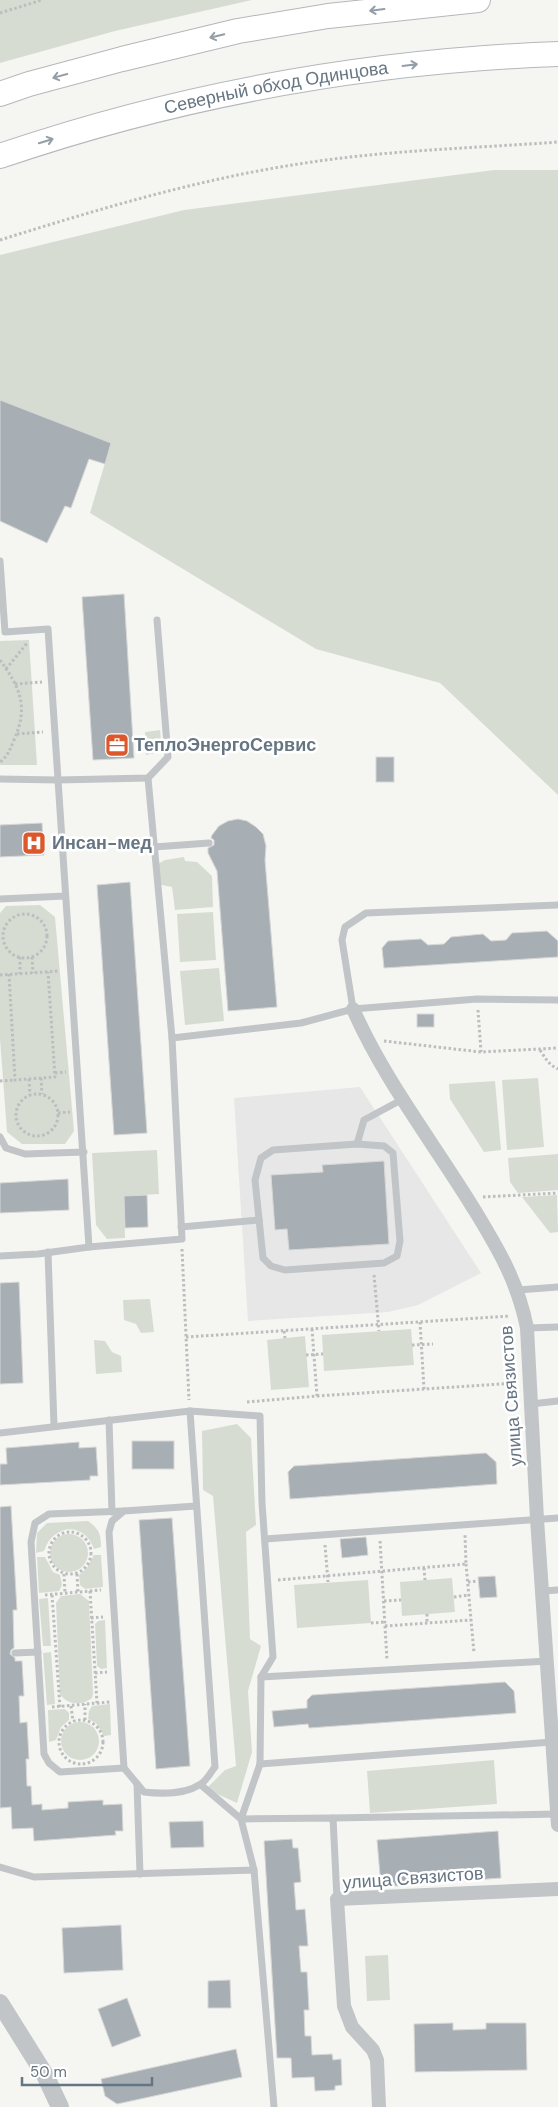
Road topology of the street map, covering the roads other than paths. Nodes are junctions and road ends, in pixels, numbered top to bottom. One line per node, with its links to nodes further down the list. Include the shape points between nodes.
1 (478, 0): 3 (highway, one-way to 3, via 328,16 238,32 122,59)
2 (558, 54): 4 (highway, Северный обход Одинцова, one-way to 2, via 46,140 250,89 337,74 448,61)
3 (0, 94)
4 (0, 156)
5 (0, 561): 9 (lane, via 5,632 48,629)
6 (157, 620): 7 (lane, via 168,757)
7 (148, 778): 9 (lane); 11 (lane)
8 (0, 779): 9 (lane)
9 (58, 780): 12 (lane)
10 (209, 843): 11 (lane)
11 (154, 847): 17 (lane)
12 (65, 896): 13 (lane); 21 (lane)
13 (0, 899)
14 (558, 905): 16 (lane, via 366,913 345,927 342,940)
15 (558, 1000): 16 (lane, via 477,999)
16 (353, 1009): 17 (lane, via 301,1022); 18 (street, улица Связистов, via 366,1039)
17 (172, 1038): 23 (lane)
18 (403, 1099): 20 (lane, via 364,1120); 28 (street, улица Связистов, via 468,1198)
19 (0, 1137): 21 (lane, via 6,1148 25,1154)
20 (357, 1144): 22 (lane, via 273,1150 260,1158 255,1180); 22 (lane, via 384,1146 393,1153 400,1241 397,1256 384,1262 286,1270 271,1266 263,1258)
21 (84, 1152): 24 (lane)
22 (259, 1220): 23 (lane)
23 (181, 1227): 24 (lane, via 182,1239)
24 (89, 1246): 25 (lane)
25 (48, 1252): 26 (lane); 35 (lane)
26 (0, 1256)
27 (558, 1287): 28 (lane)
28 (518, 1290): 29 (street, улица Связистов)
29 (526, 1321): 30 (lane); 32 (street, улица Связистов)
30 (558, 1327)
31 (558, 1401): 32 (lane)
32 (531, 1404): 41 (street, улица Связистов)
33 (190, 1411): 34 (lane); 37 (lane); 42 (lane, via 260,1416)
34 (109, 1420): 35 (lane); 39 (lane)
35 (54, 1426): 36 (lane)
36 (0, 1433)
37 (196, 1506): 38 (lane); 54 (lane, via 215,1767)
38 (124, 1511): 39 (lane); 52 (lane, via 112,1521 109,1532)
39 (112, 1512): 45 (lane, via 49,1514 35,1523 31,1542)
40 (558, 1518): 41 (lane)
41 (537, 1519): 42 (lane); 44 (street, улица Связистов)
42 (265, 1539): 48 (lane, via 273,1657)
43 (558, 1590): 44 (lane)
44 (543, 1592): 47 (street, улица Связистов)
45 (38, 1652): 46 (lane); 52 (lane, via 44,1754 49,1764 60,1772 75,1773)
46 (15, 1653)
47 (548, 1662): 48 (lane); 49 (street, улица Связистов)
48 (261, 1678): 51 (lane)
49 (554, 1688): 50 (street, улица Связистов)
50 (552, 1742): 51 (lane); 55 (street, улица Связистов)
51 (260, 1764): 57 (lane)
52 (124, 1768): 53 (lane)
53 (137, 1784): 54 (lane, via 144,1792 156,1794 189,1790); 61 (lane)
54 (201, 1785): 57 (lane)
55 (558, 1814): 56 (lane); 58 (street, улица Связистов)
56 (333, 1818): 57 (lane); 63 (lane)
57 (241, 1819): 60 (lane)
58 (558, 1825)
59 (0, 1867): 61 (lane, via 34,1877)
60 (254, 1870): 61 (lane); 66 (lane)
61 (140, 1874)
62 (558, 1889): 63 (street, улица Связистов)
63 (337, 1899): 67 (street, улица Связистов, via 344,2006 352,2027 373,2050 377,2060)
64 (0, 2003): 65 (street, via 45,2075)
65 (60, 2107)
66 (274, 2107)
67 (379, 2107)

